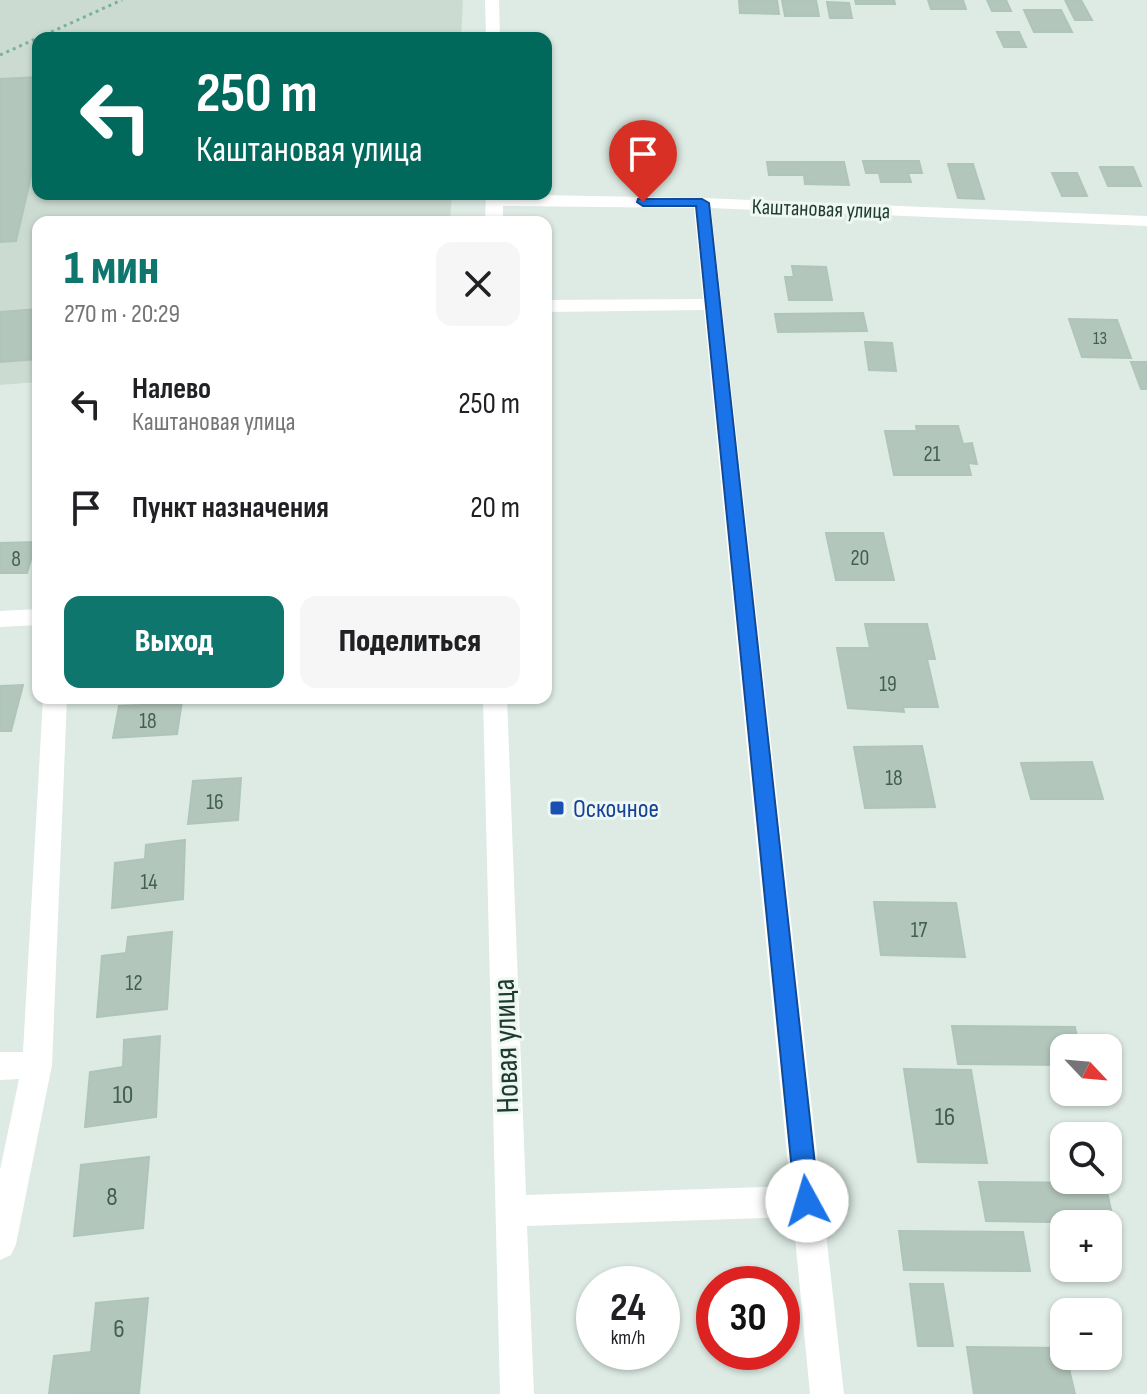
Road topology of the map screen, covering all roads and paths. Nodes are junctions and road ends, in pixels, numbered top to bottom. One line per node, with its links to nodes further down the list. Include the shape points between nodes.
1 (122, 0): 3 (path)
2 (492, 0): 4 (street)
3 (51, 32)
4 (493, 32)
5 (32, 41): 6 (path)
6 (0, 55)
7 (552, 199): 8 (street, Каштановая улица)
8 (702, 203): 9 (street, Каштановая улица); 10 (street)
9 (1147, 221)
10 (713, 304): 11 (street); 18 (street)
11 (552, 306)
12 (32, 617): 13 (street)
13 (0, 619)
14 (55, 704): 16 (street)
15 (495, 704): 19 (street, Новая улица)
16 (37, 1065): 17 (street); 20 (street)
17 (0, 1066)
18 (807, 1201): 19 (street); 22 (street)
19 (510, 1211): 21 (street, Новая улица)
20 (0, 1244)
21 (517, 1394)
22 (827, 1394)

